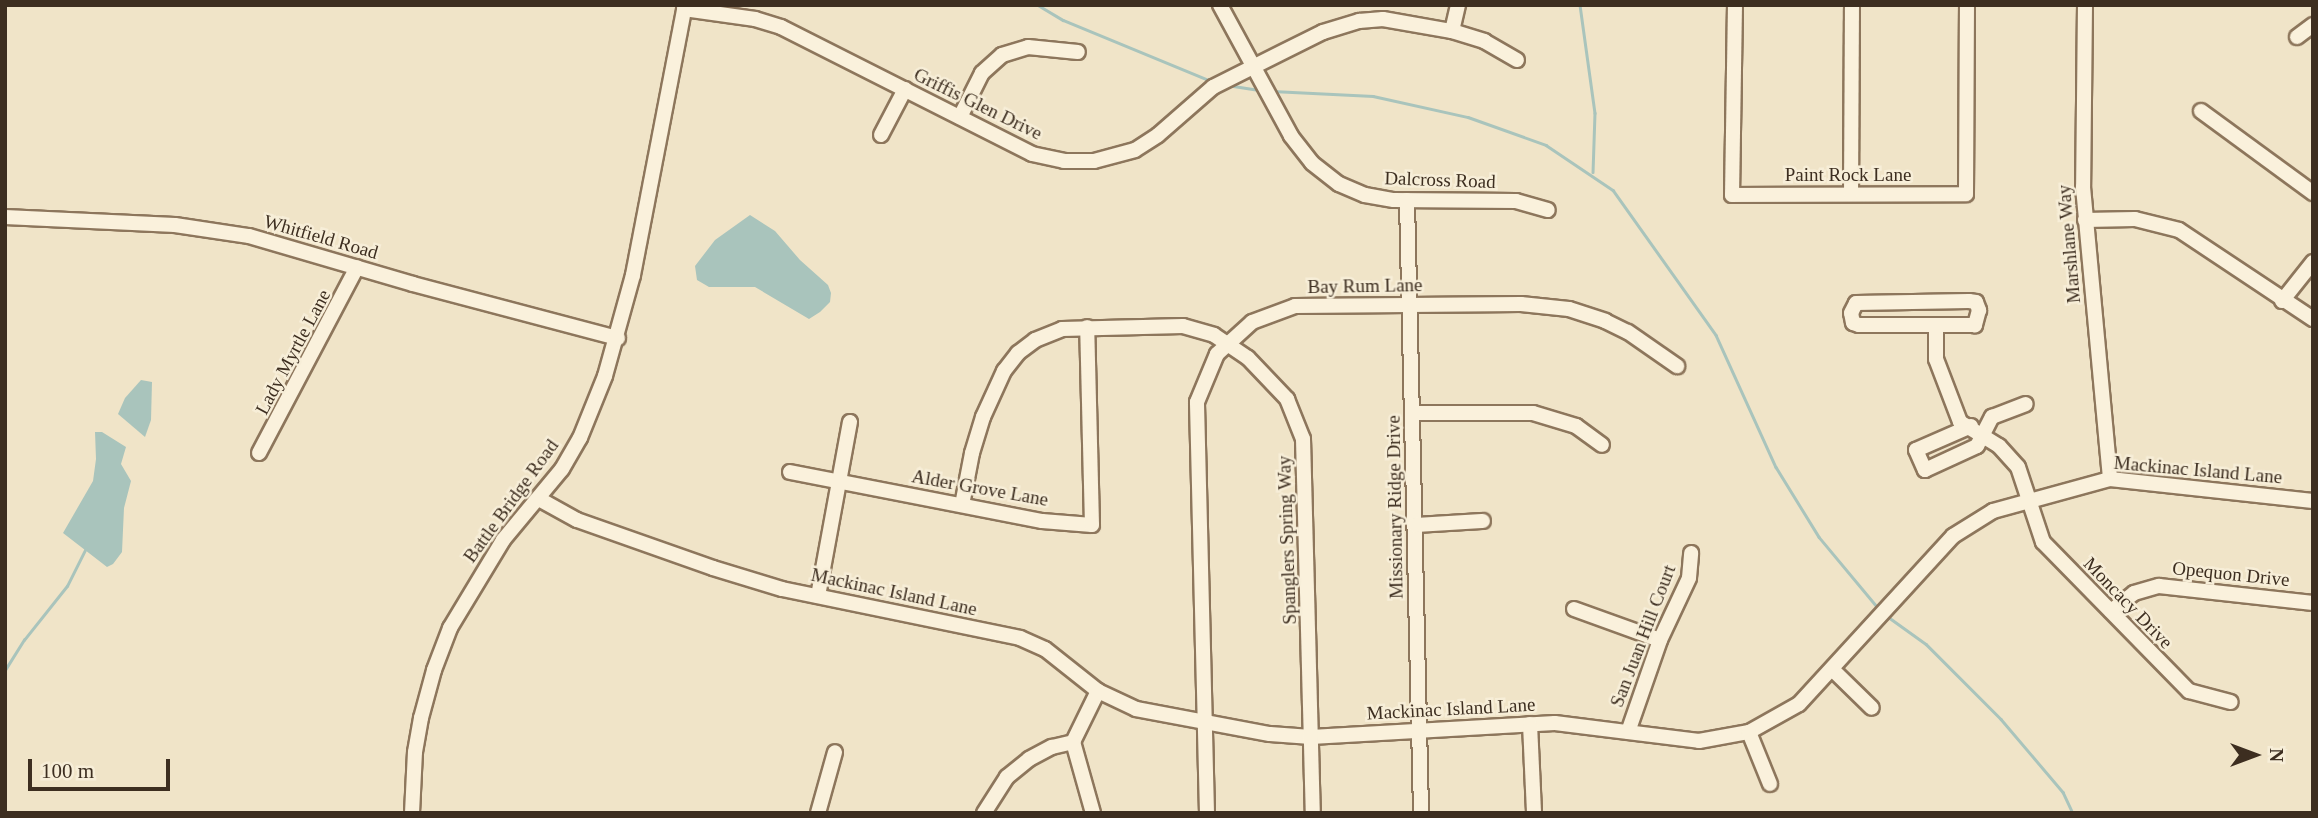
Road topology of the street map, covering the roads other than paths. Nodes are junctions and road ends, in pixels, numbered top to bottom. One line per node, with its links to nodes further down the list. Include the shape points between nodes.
1 (1220, 5): 14 (street, Dalcross Road)
2 (1458, 5): 10 (street)
3 (1735, 5): 20 (street, Paint Rock Lane, via 1732,195)
4 (1852, 5): 20 (street)
5 (1967, 5): 20 (street, Paint Rock Lane, via 1966,194)
6 (2085, 5): 24 (street, Marshlane Way)
7 (684, 7): 8 (street, Griffis Glen Drive); 32 (street, Battle Bridge Road)
8 (757, 12): 15 (street, Griffis Glen Drive)
9 (2313, 25): 11 (street)
10 (1452, 31): 13 (street, Griffis Glen Drive, via 1484,41); 14 (street, Griffis Glen Drive, via 1383,19 1359,21 1323,32)
11 (2297, 37)
12 (1078, 52): 17 (street, via 1028,47 1002,55 982,73)
13 (1517, 60)
14 (1254, 68): 17 (street, Griffis Glen Drive, via 1213,88 1147,143 1094,161 1032,154); 21 (street, Dalcross Road, via 1291,136 1312,163 1352,190)
15 (905, 89): 17 (street, Griffis Glen Drive); 18 (street)
16 (2201, 111): 19 (street)
17 (960, 117)
18 (881, 135)
19 (2313, 193)
20 (1851, 194)
21 (1407, 201): 22 (street, Dalcross Road, via 1516,201); 28 (street, Missionary Ridge Drive)
22 (1548, 210)
23 (5, 217): 26 (street, Whitfield Road, via 175,225 249,236)
24 (2085, 220): 27 (street, via 2135,219 2179,230); 42 (street, Marshlane Way)
25 (2313, 262): 27 (street)
26 (358, 267): 32 (street, Whitfield Road); 40 (street, Lady Myrtle Lane)
27 (2282, 301): 29 (street)
28 (1408, 304): 33 (street, Bay Rum Lane, via 1295,306 1252,322); 34 (street, Bay Rum Lane, via 1521,304 1569,309 1628,332); 36 (street, Missionary Ridge Drive)
29 (2313, 319)
30 (1936, 325): 30 (street, via 1859,326 1853,323 1851,307 1856,303 1976,302 1979,318 1975,325); 38 (street, Moncacy Drive, via 1936,359 1960,422)
31 (1087, 327): 33 (street, Spanglers Spring Way, via 1183,326); 47 (street, Spanglers Spring Way, via 1048,333 1011,361 975,441); 47 (street, Alder Grove Lane, via 1092,525 1042,521)
32 (618, 338): 44 (street, Battle Bridge Road, via 580,438)
33 (1230, 343): 60 (street, Bay Rum Lane, via 1217,354 1197,402); 65 (street, Spanglers Spring Way, via 1287,399 1303,439)
34 (1677, 366)
35 (2026, 404): 38 (street, via 1992,417)
36 (1412, 413): 39 (street, via 1533,413 1576,426); 49 (street, Missionary Ridge Drive)
37 (850, 422): 43 (street)
38 (1977, 430): 45 (street, Moncacy Drive, via 2018,467)
39 (1602, 445)
40 (259, 453)
41 (790, 472): 43 (street, Alder Grove Lane)
42 (2110, 479): 45 (street, Mackinac Island Lane); 46 (street, Mackinac Island Lane)
43 (839, 482): 47 (street, Alder Grove Lane); 51 (street)
44 (539, 499): 51 (street, Mackinac Island Lane, via 577,520 699,564); 69 (street, Battle Bridge Road, via 503,540 449,631 421,718)
45 (2028, 500): 54 (street, Moncacy Drive, via 2043,542); 56 (street, Mackinac Island Lane, via 1980,517 1953,536)
46 (2313, 501)
47 (962, 505)
48 (1483, 521): 49 (street)
49 (1415, 525): 62 (street, Missionary Ridge Drive)
50 (1691, 553): 55 (street, San Juan Hill Court, via 1689,578)
51 (818, 596): 57 (street, Mackinac Island Lane, via 1020,638 1045,649)
52 (2313, 603): 54 (street, Opequon Drive, via 2159,586 2134,593)
53 (1574, 608): 55 (street)
54 (2111, 611): 58 (street, Moncacy Drive, via 2189,691)
55 (1660, 640): 63 (street, San Juan Hill Court)
56 (1833, 670): 59 (street); 64 (street, Mackinac Island Lane, via 1799,704)
57 (1098, 691): 60 (street, Mackinac Island Lane, via 1136,709); 66 (street)
58 (2231, 702)
59 (1872, 708)
60 (1204, 722): 65 (street, Mackinac Island Lane); 73 (street, Bay Rum Lane)
61 (1530, 724): 62 (street, Mackinac Island Lane); 63 (street, Mackinac Island Lane); 76 (street)
62 (1420, 730): 65 (street, Mackinac Island Lane); 75 (street, Missionary Ridge Drive)
63 (1628, 732): 64 (street, Mackinac Island Lane, via 1699,741)
64 (1749, 732): 68 (street)
65 (1311, 737): 74 (street, Spanglers Spring Way)
66 (1073, 743): 71 (street, via 1028,759 1007,777); 72 (street)
67 (835, 752): 70 (street)
68 (1770, 784)
69 (412, 813)
70 (818, 813)
71 (984, 813)
72 (1093, 813)
73 (1207, 813)
74 (1313, 813)
75 (1421, 813)
76 (1534, 813)

